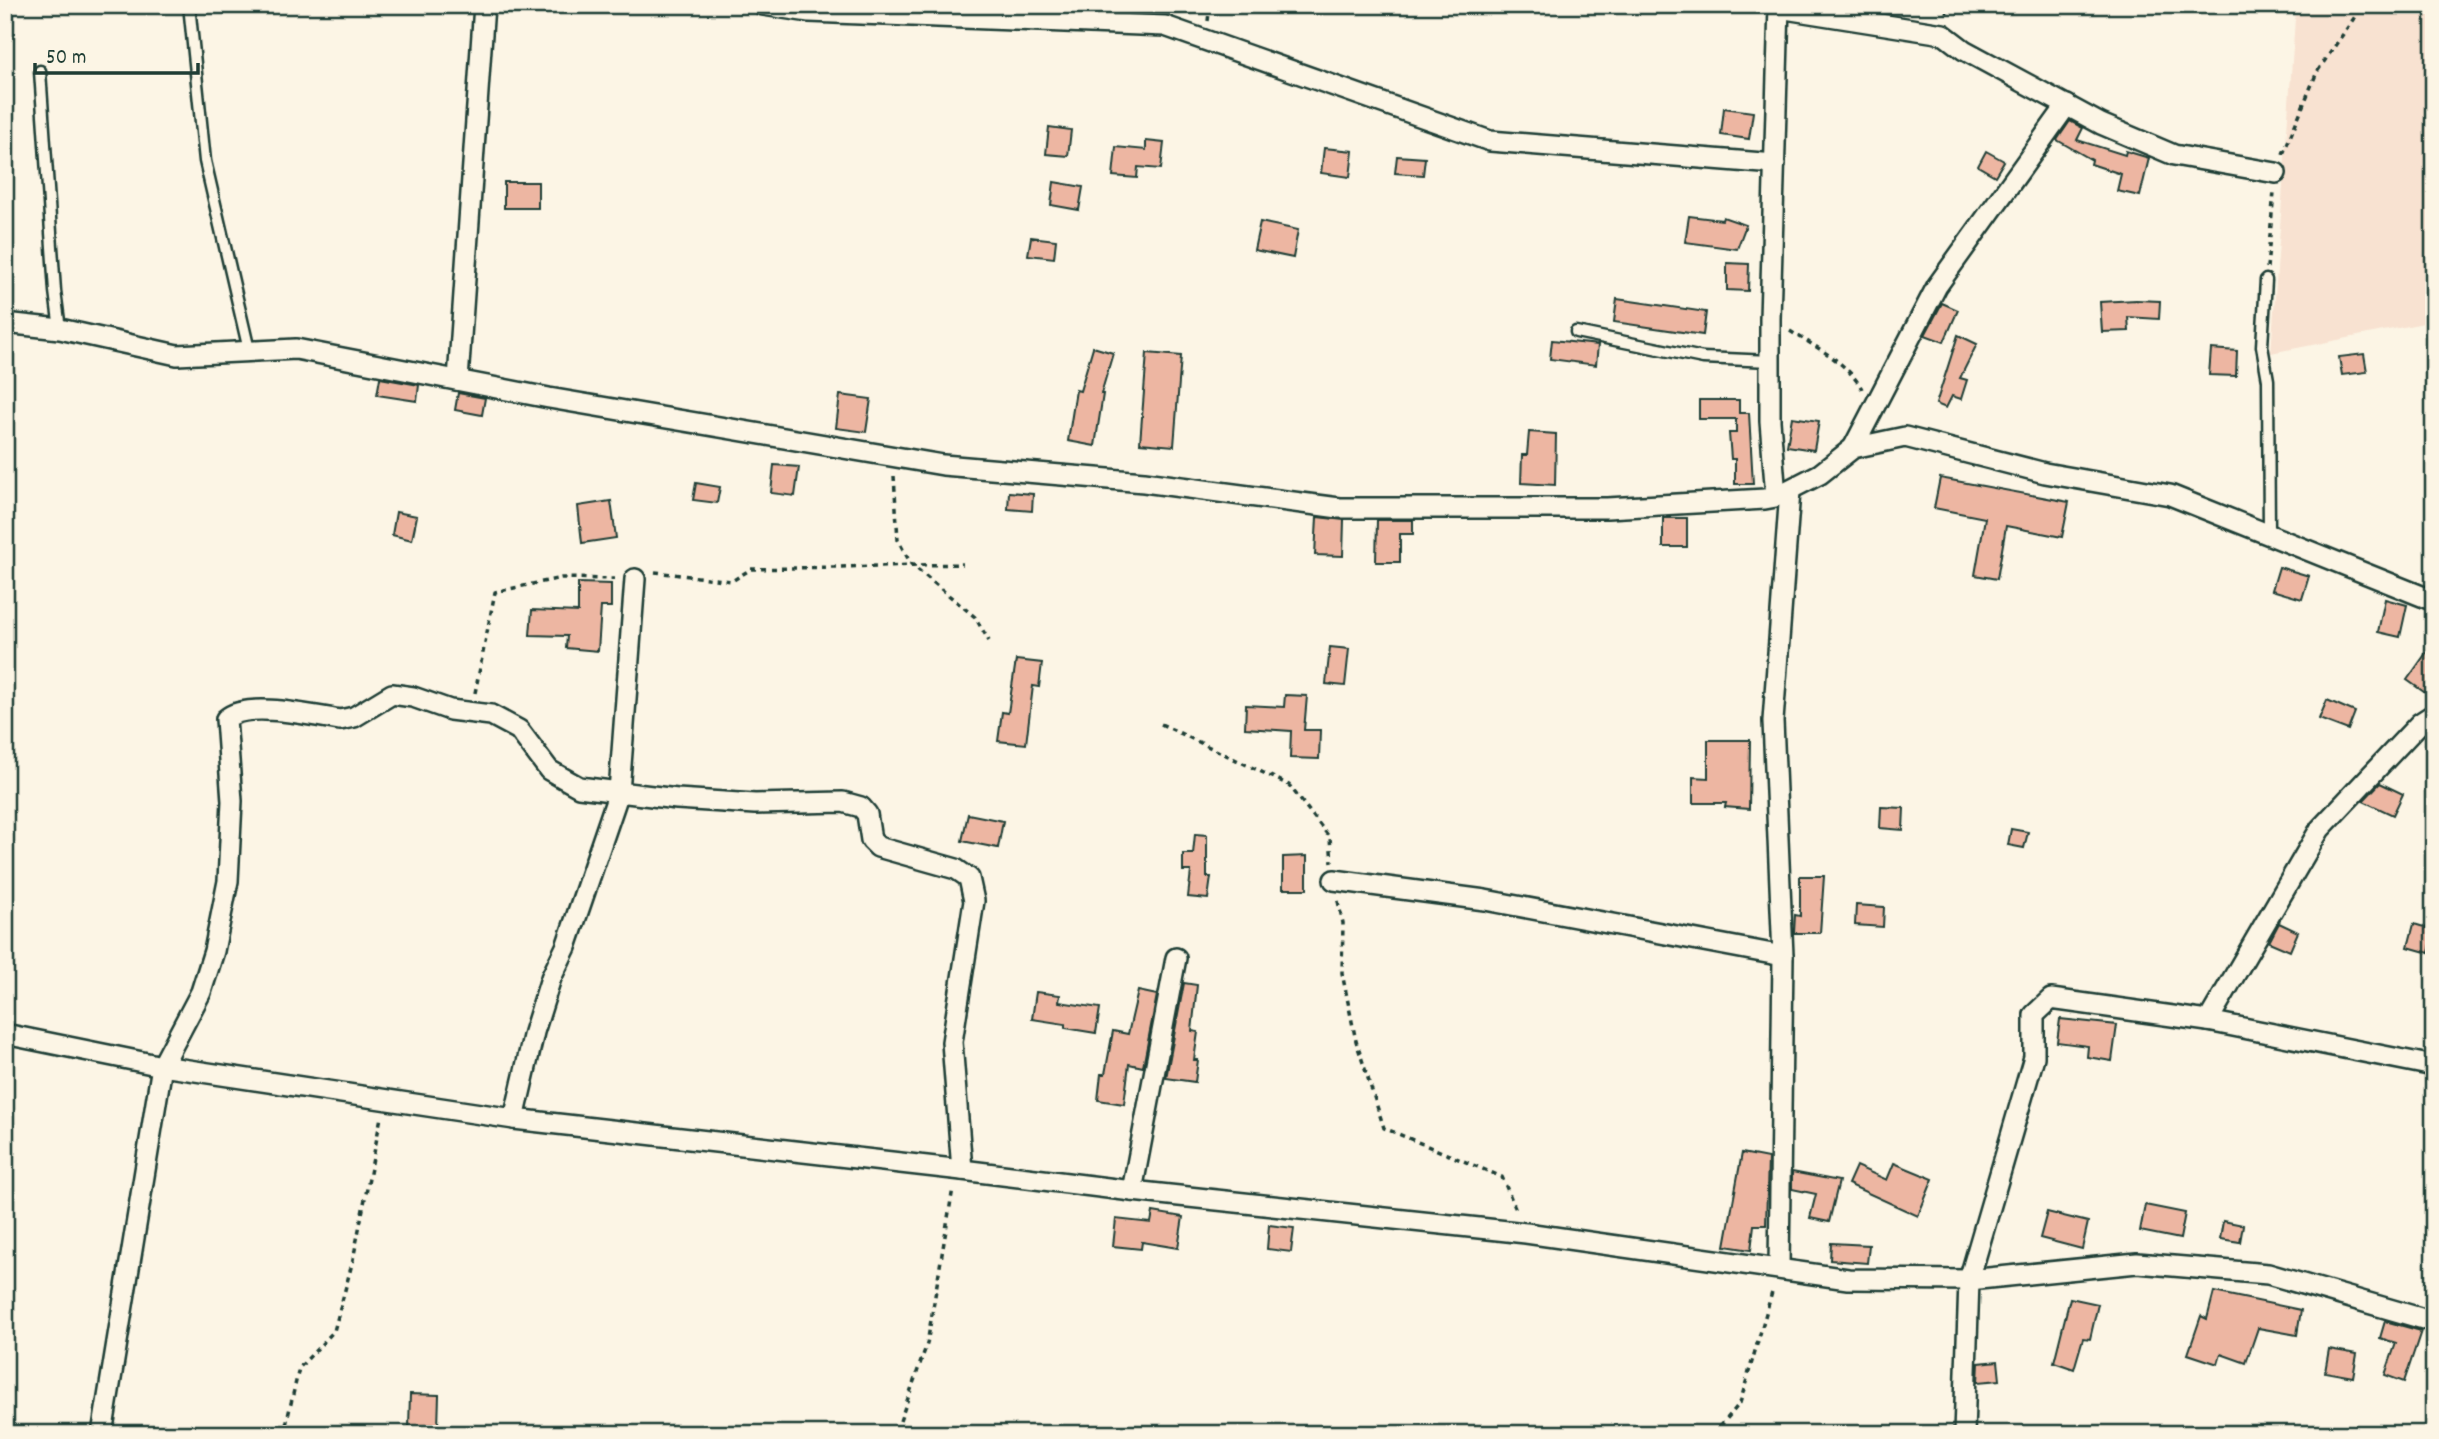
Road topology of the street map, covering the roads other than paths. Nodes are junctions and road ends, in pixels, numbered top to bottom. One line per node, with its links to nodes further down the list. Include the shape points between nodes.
1 (189, 5): 13 (lane, via 205,161)
2 (484, 5): 15 (street)
3 (763, 5): 7 (street, via 809,12 1165,26 1490,141)
4 (1779, 6): 6 (street, via 1942,34); 7 (street)
5 (40, 71): 11 (lane)
6 (2067, 105): 8 (street, via 2174,155); 16 (street, via 1937,286)
7 (1775, 164): 14 (street)
8 (2276, 173)
9 (2266, 280): 18 (lane, via 2262,346 2268,380)
10 (5, 323): 11 (street)
11 (60, 329): 13 (street, via 177,355)
12 (1576, 332): 14 (lane, via 1703,358)
13 (249, 350): 15 (street, via 296,349)
14 (1770, 361): 17 (street, via 1770,421)
15 (458, 380): 17 (street, via 943,465 1144,482 1339,508 1607,508)
16 (1853, 447): 17 (street, via 1820,474); 18 (street, via 1905,438 2045,473 2170,495)
17 (1783, 494): 24 (street, via 1773,721)
18 (2269, 534): 20 (street)
19 (635, 579): 22 (street)
20 (2434, 601)
21 (2434, 714): 26 (street, via 2420,723 2320,829)
22 (619, 792): 28 (street, via 579,788 549,770 519,730 491,715 450,710 413,697 392,694 354,717 340,720 251,710 231,714 226,719 232,801 228,881 201,992); 30 (street, via 551,978); 31 (street, via 755,804 843,802 861,807 867,814 870,840 878,848 957,869 969,878 974,901 952,1042)
23 (1334, 880): 24 (street, via 1485,900)
24 (1783, 956): 33 (street)
25 (1176, 958): 32 (street)
26 (2208, 1021): 29 (street); 34 (street, via 2051,999 2034,1015 2034,1057)
27 (5, 1034): 28 (street)
28 (162, 1066): 30 (street); 36 (street)
29 (2434, 1066)
30 (514, 1119): 31 (street)
31 (959, 1169): 32 (street)
32 (1132, 1191): 33 (street, via 1526,1233)
33 (1779, 1267): 34 (street, via 1848,1279)
34 (1969, 1280): 35 (street, via 2137,1263 2268,1274); 37 (street)
35 (2434, 1322)
36 (102, 1434)
37 (1964, 1434)

